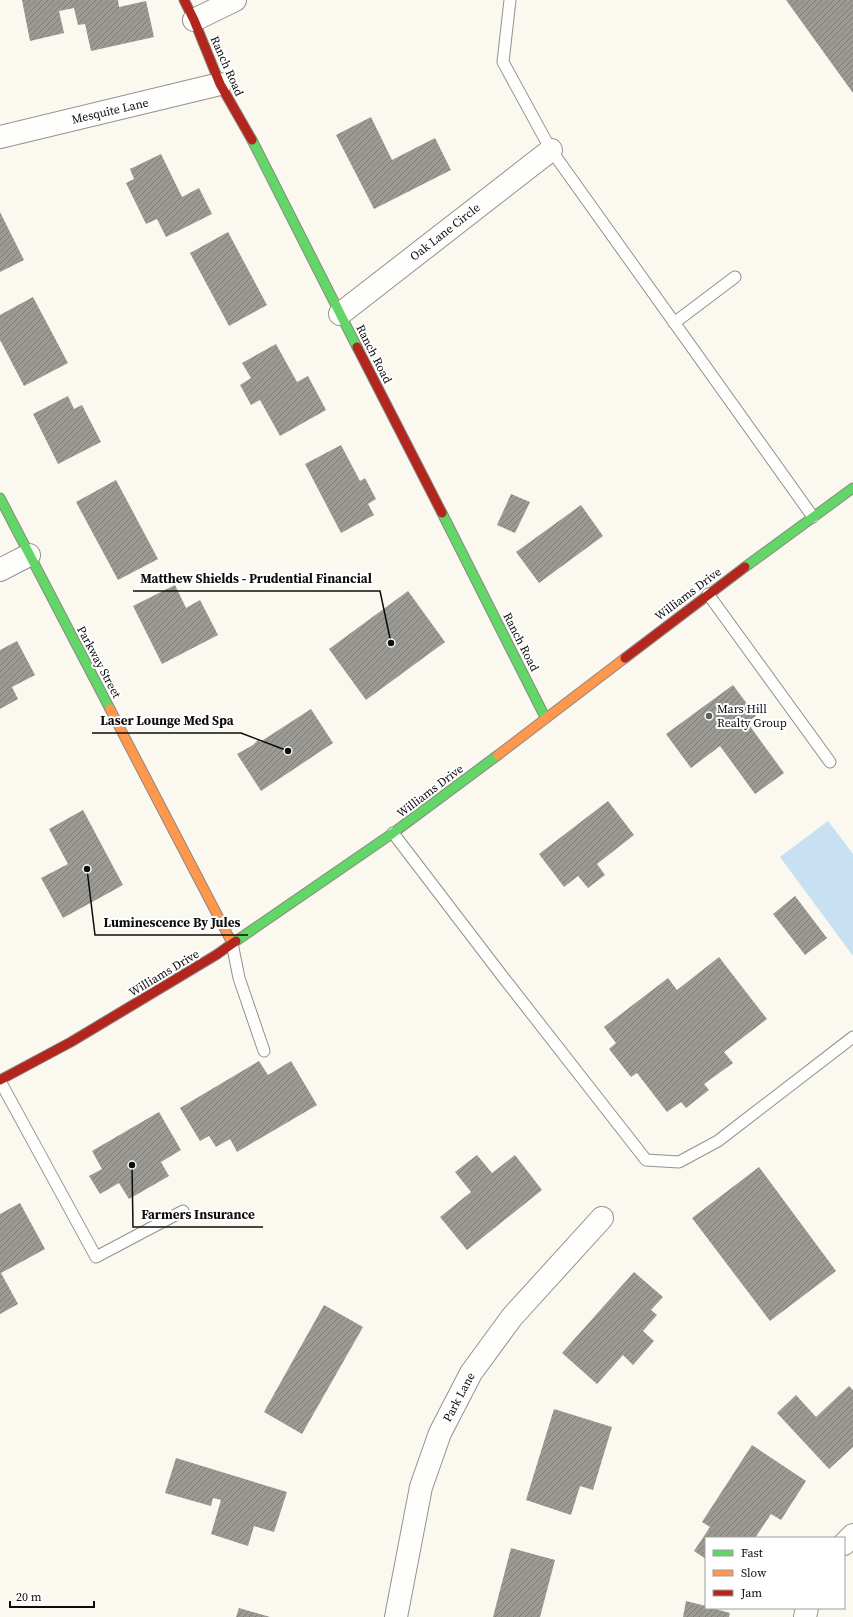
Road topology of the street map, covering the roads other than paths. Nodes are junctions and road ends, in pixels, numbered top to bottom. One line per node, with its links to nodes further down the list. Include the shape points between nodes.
1 (184, 0): 4 (street, Ranch Road)
2 (235, 0): 4 (street)
3 (510, 0): 7 (lane, via 503,62)
4 (194, 20): 5 (street, Ranch Road)
5 (220, 84): 6 (street, Mesquite Lane); 9 (street, Ranch Road, via 258,150)
6 (0, 137)
7 (551, 150): 9 (street, Oak Lane Circle); 10 (lane)
8 (735, 277): 10 (lane)
9 (340, 314): 17 (street, Ranch Road)
10 (674, 323): 13 (lane)
11 (853, 488): 13 (street, Williams Drive)
12 (0, 498): 14 (street, Parkway Street)
13 (813, 517): 16 (street, Williams Drive)
14 (29, 555): 15 (street); 20 (street, Parkway Street)
15 (0, 570)
16 (708, 594): 17 (street, Williams Drive); 18 (lane)
17 (545, 717): 19 (street, Williams Drive)
18 (830, 762)
19 (393, 833): 20 (street, Williams Drive); 21 (lane, via 646,1160 678,1162 718,1141)
20 (232, 943): 22 (lane, via 239,978); 23 (street, Williams Drive, via 71,1042)
21 (853, 1037)
22 (264, 1051)
23 (0, 1081): 24 (lane, via 96,1257)
24 (183, 1211)
25 (602, 1218): 28 (street, Park Lane, via 512,1317 467,1380 440,1433 420,1487)
26 (853, 1535): 27 (street)
27 (845, 1543)
28 (396, 1617)

